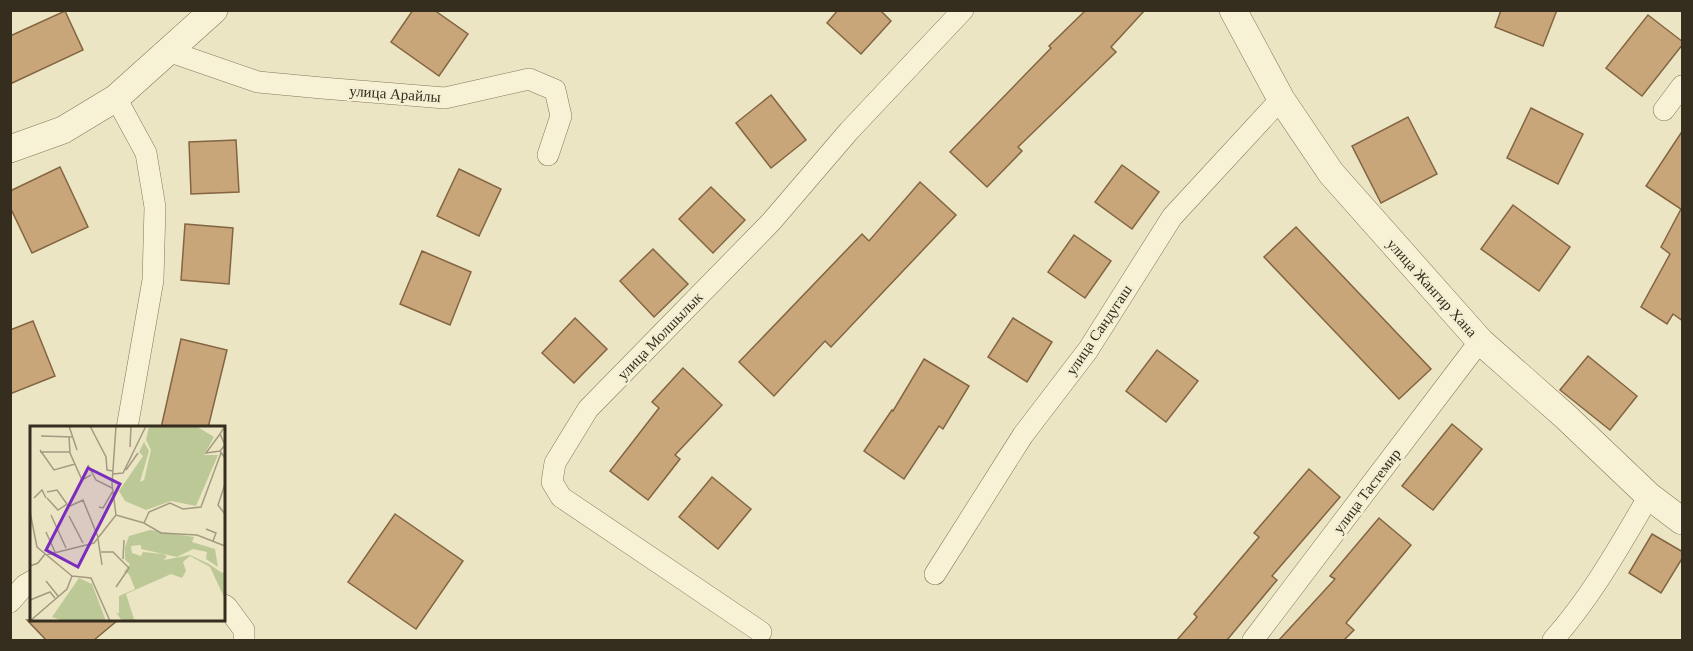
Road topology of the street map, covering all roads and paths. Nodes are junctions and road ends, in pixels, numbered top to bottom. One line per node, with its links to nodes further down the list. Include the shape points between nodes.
1 (214, 10): 4 (street)
2 (963, 10): 19 (street, улица Молшылык, via 849,131 771,222 588,409 555,463 552,482 561,497)
3 (1233, 10): 7 (street, улица Жангир Хана)
4 (168, 51): 6 (street); 10 (street, улица Арайлы, via 258,82 361,92 445,98 529,79 555,90 561,117)
5 (1683, 86): 8 (street)
6 (116, 98): 9 (street, via 63,130); 12 (street, via 146,153 155,207 153,280)
7 (1281, 99): 11 (street, улица Жангир Хана, via 1331,173); 15 (street, улица Сандугаш, via 1172,218 1088,350 1023,435)
8 (1664, 111)
9 (10, 148)
10 (548, 155)
11 (1480, 341): 13 (street, улица Жангир Хана); 21 (street, улица Тастемир)
12 (127, 426)
13 (1649, 496): 14 (street, улица Жангир Хана); 22 (street, via 1599,581)
14 (1683, 521)
15 (935, 574)
16 (30, 582): 17 (street)
17 (10, 602)
18 (225, 605): 20 (street, via 244,630)
19 (761, 632)
20 (244, 640)
21 (1253, 640)
22 (1553, 640)

